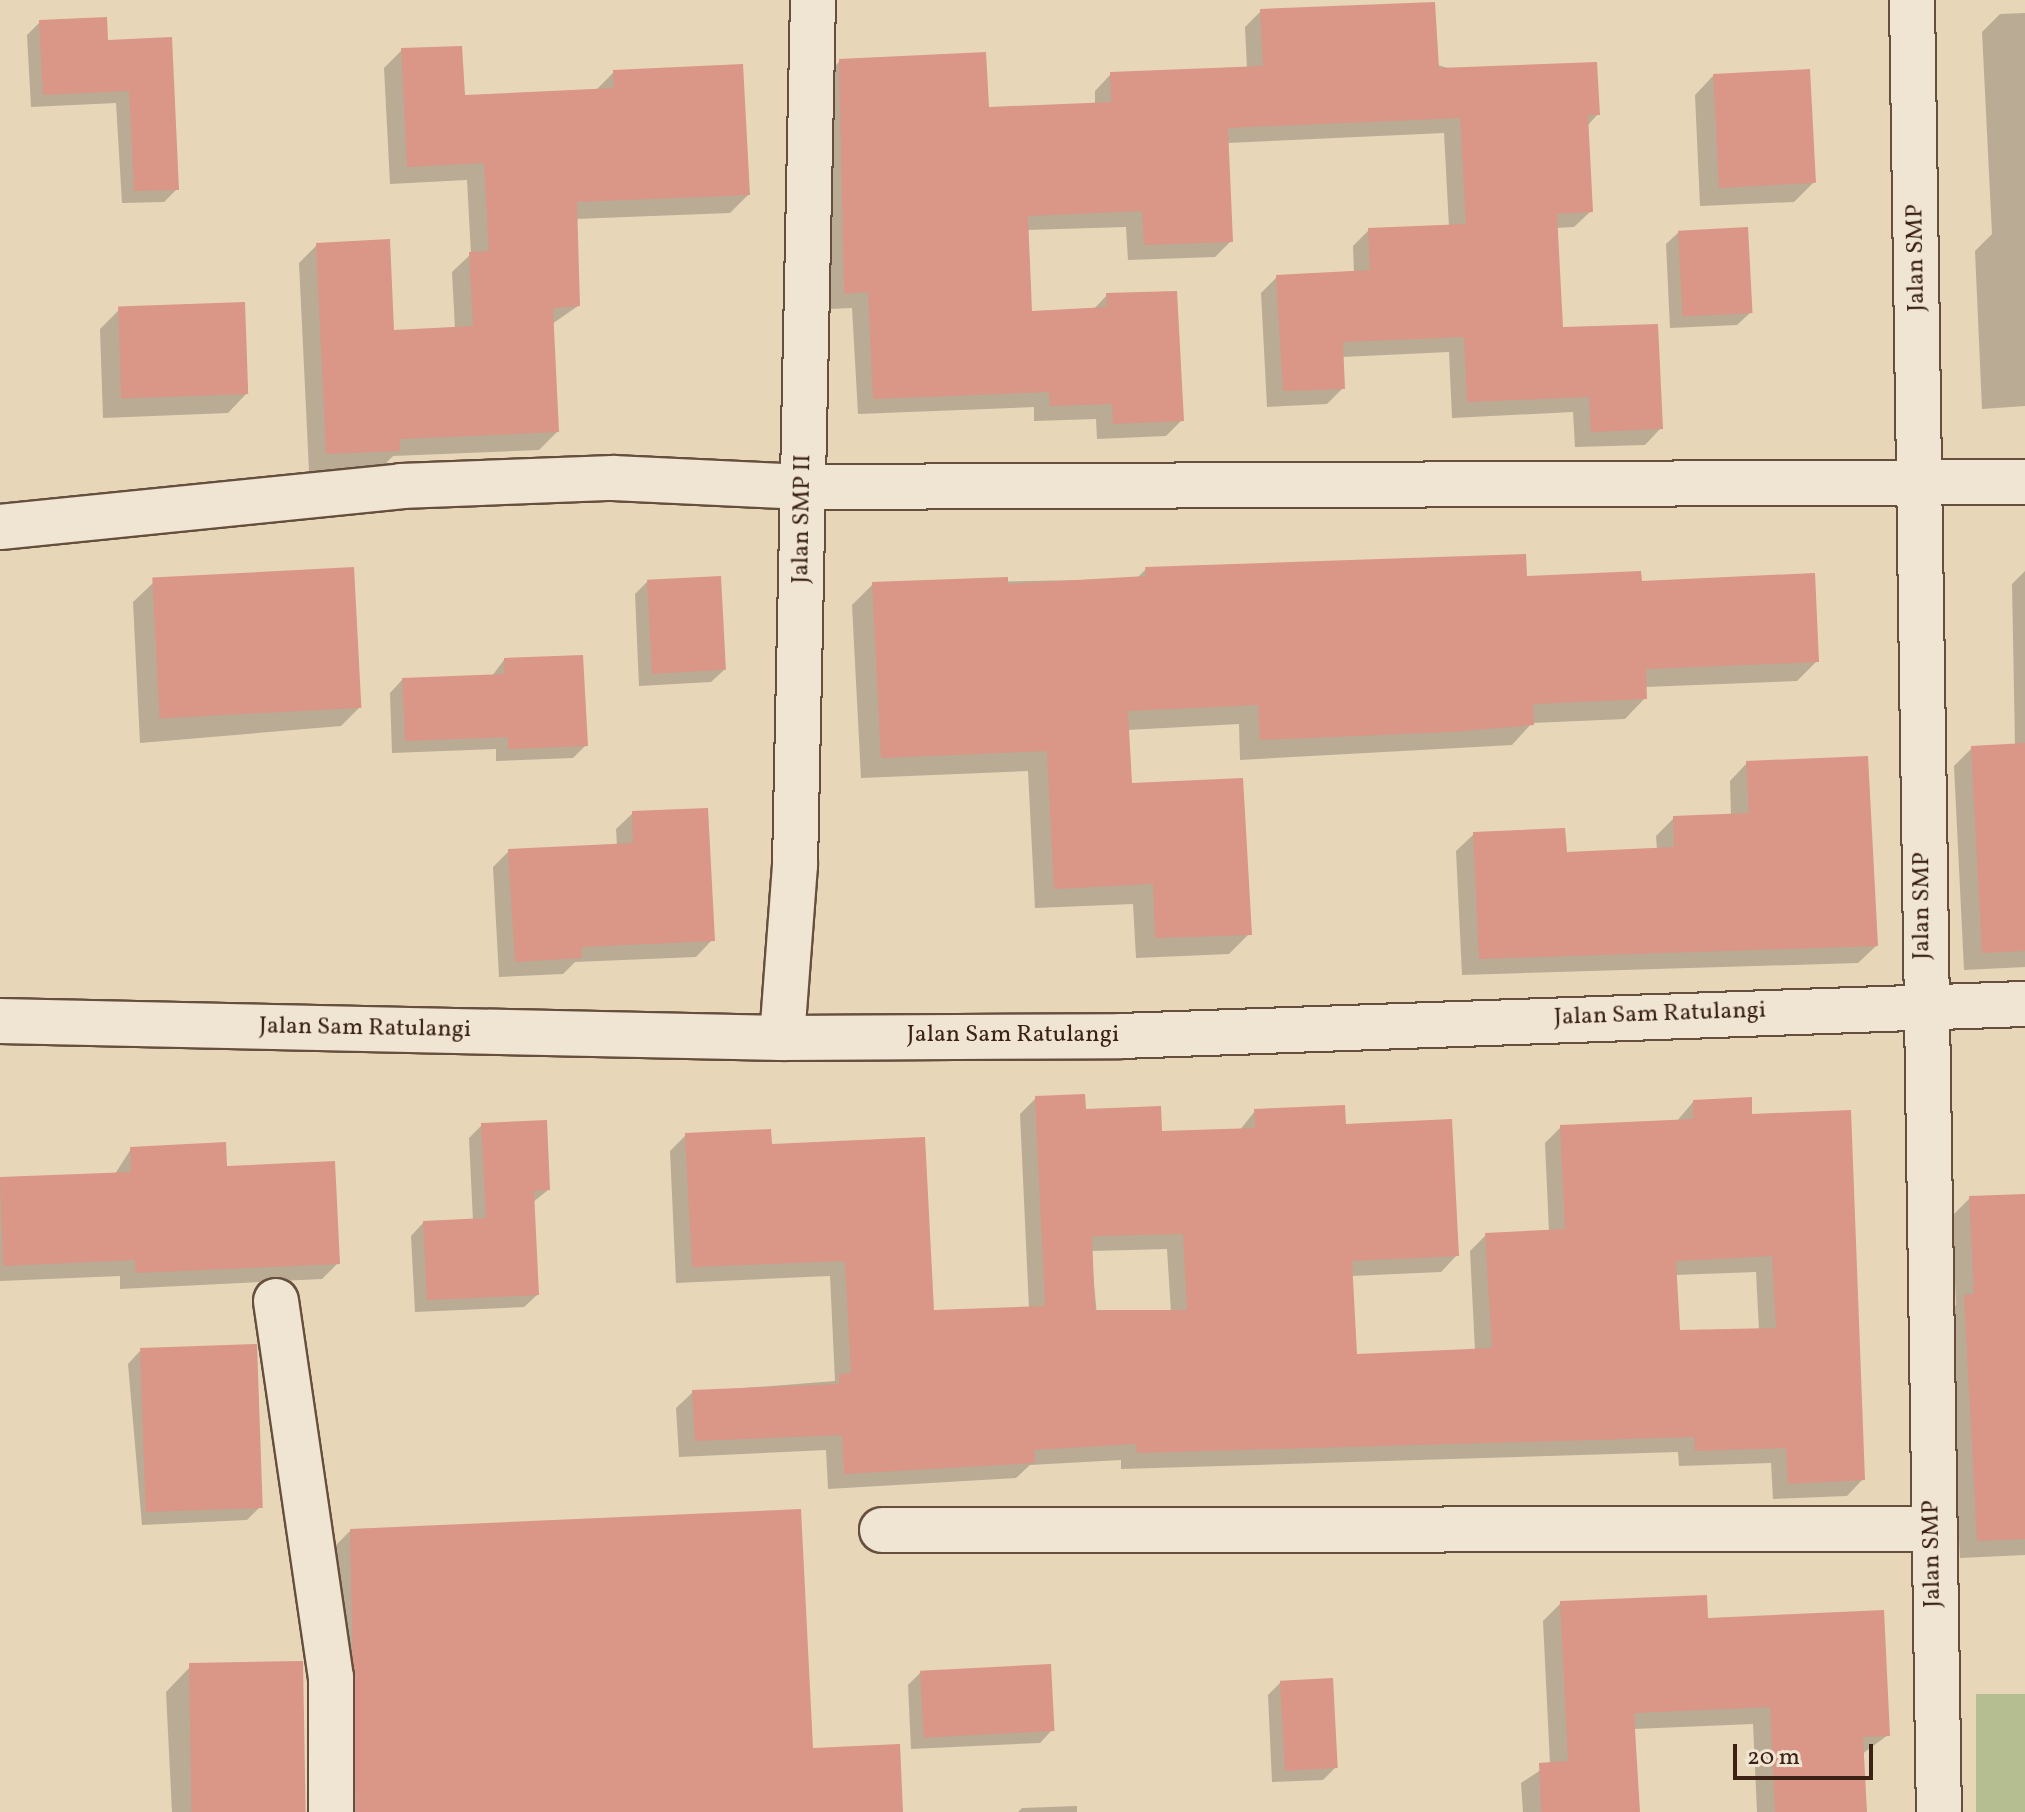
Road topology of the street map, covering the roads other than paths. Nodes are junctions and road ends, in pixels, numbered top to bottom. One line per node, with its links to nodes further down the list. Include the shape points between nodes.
1 (813, 0): 5 (street, Jalan SMP II)
2 (1912, 0): 4 (street, Jalan SMP)
3 (2025, 482): 4 (street)
4 (1921, 483): 5 (street); 8 (street, Jalan SMP)
5 (804, 487): 6 (street, via 613,478 401,486); 10 (street, Jalan SMP II, via 795,865)
6 (0, 527)
7 (2025, 1004): 8 (street, Jalan Sam Ratulangi)
8 (1924, 1005): 10 (street, Jalan Sam Ratulangi, via 1121,1036); 12 (street, Jalan SMP)
9 (0, 1021): 10 (street, Jalan Sam Ratulangi)
10 (782, 1038)
11 (276, 1301): 14 (street, via 331,1677)
12 (1932, 1529): 13 (street); 15 (street, Jalan SMP)
13 (882, 1530)
14 (331, 1812)
15 (1939, 1812)

